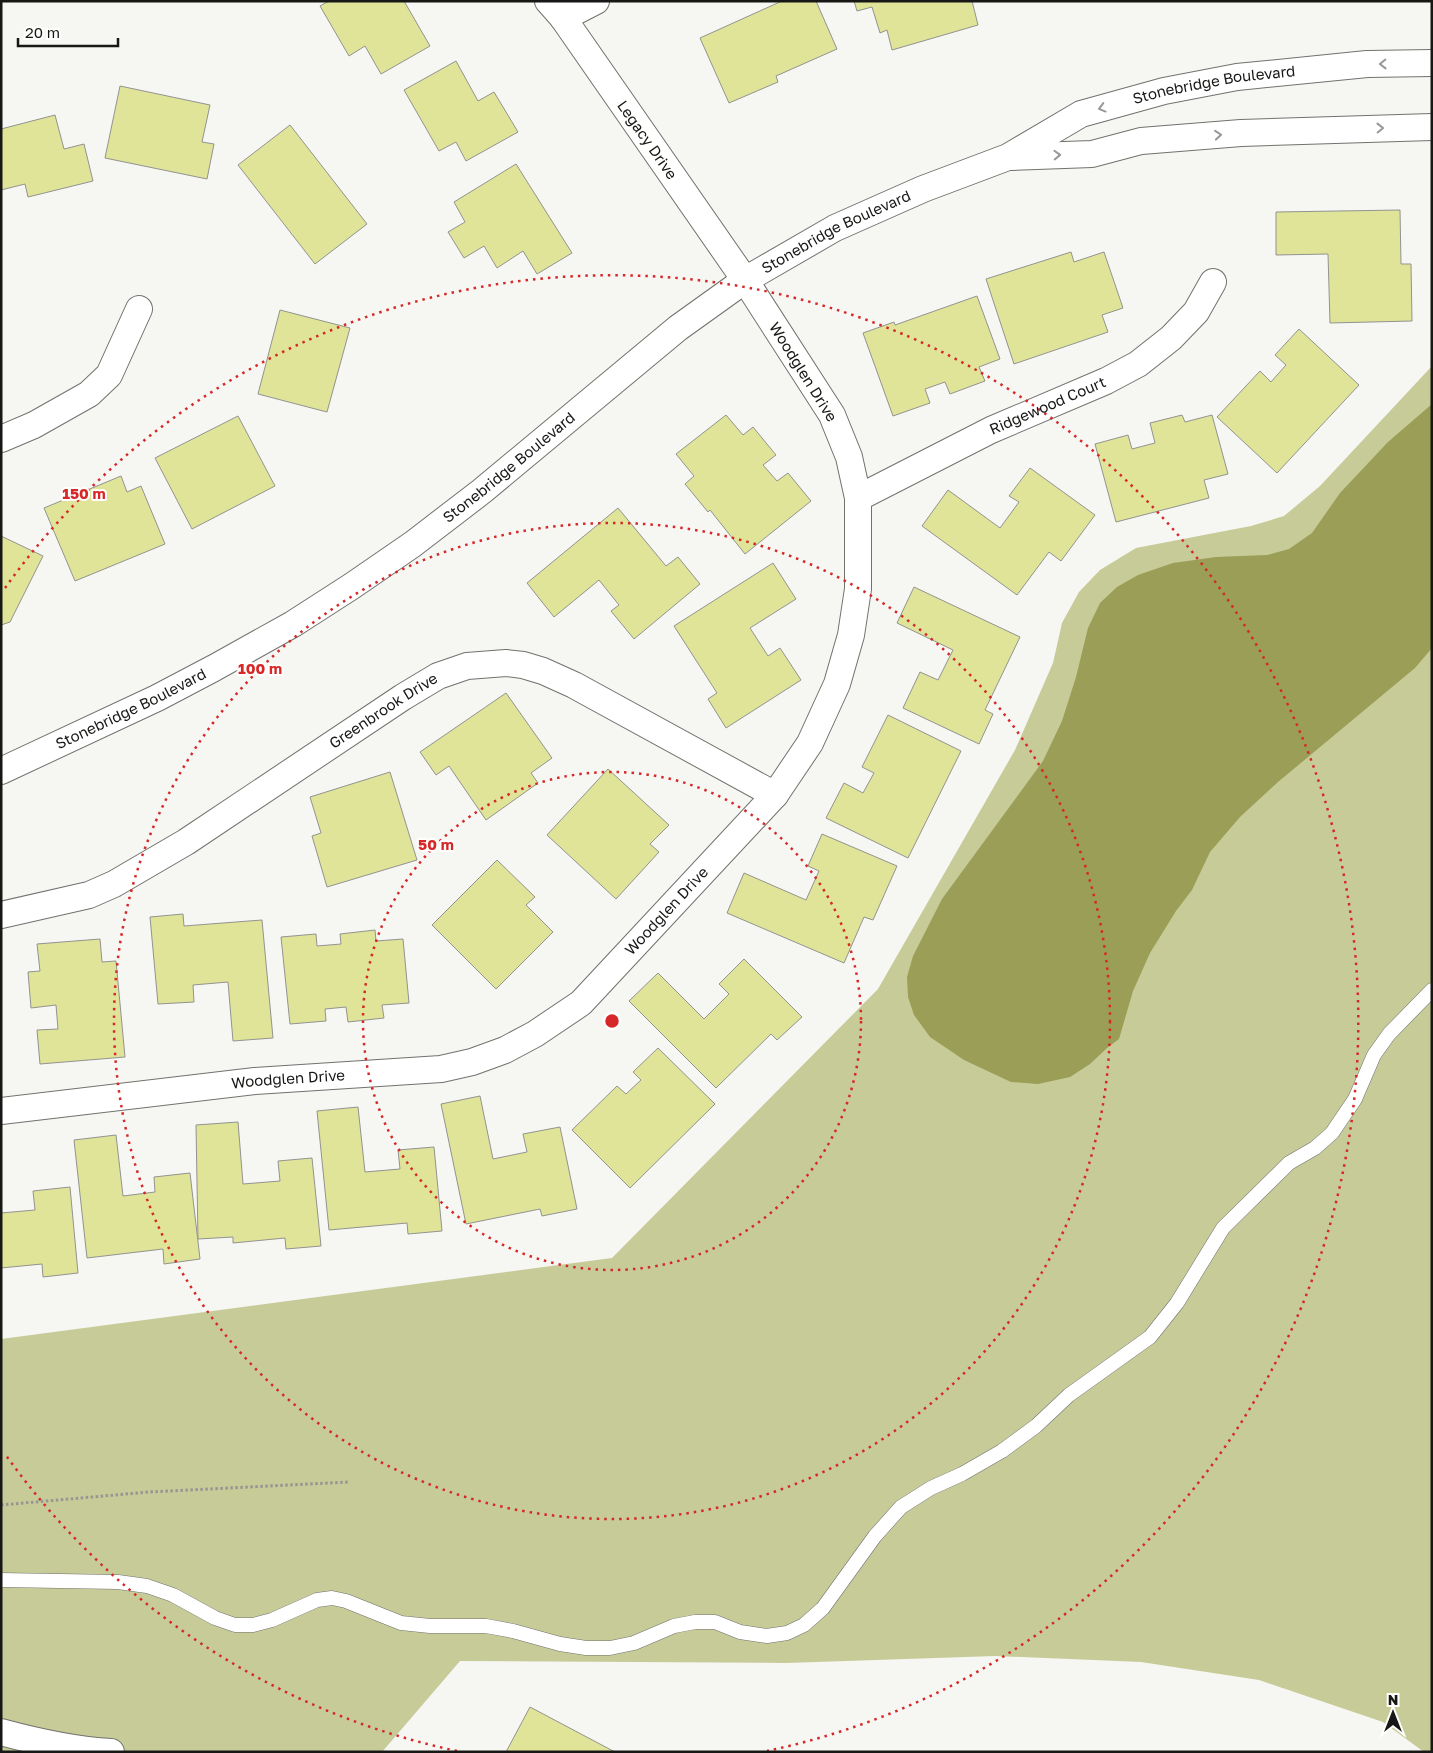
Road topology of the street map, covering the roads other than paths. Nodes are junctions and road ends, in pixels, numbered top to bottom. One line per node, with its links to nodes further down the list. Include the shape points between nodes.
1 (596, 1): 2 (street)
2 (555, 10): 6 (street, Legacy Drive)
3 (1432, 63): 5 (street, Stonebridge Boulevard, one-way to 5, via 1366,64 1237,77 1164,91 1081,114)
4 (1432, 127): 5 (street, Stonebridge Boulevard, one-way to 4, via 1092,154 1142,141 1241,133)
5 (1008, 157): 6 (street, Stonebridge Boulevard, via 924,188 835,228)
6 (745, 280): 10 (street, Woodglen Drive, via 832,415 849,457); 11 (street, Stonebridge Boulevard, via 678,328 482,491 352,586 293,624 214,668)
7 (1214, 282): 10 (street, Ridgewood Court, via 1196,312 1171,338 1138,364 1106,382 991,430)
8 (139, 309): 9 (street, via 108,375 89,394)
9 (1, 440)
10 (858, 498): 12 (street, Woodglen Drive, via 858,589 851,635 837,684 810,743)
11 (1, 771)
12 (775, 795): 13 (street, Greenbrook Drive, via 543,671 506,663 467,666 438,676 403,696 186,842 114,884 89,895); 15 (street, Woodglen Drive, via 581,1003 505,1050 441,1069 255,1081)
13 (1, 915)
14 (1432, 990): 16 (lane, via 1389,1034 1374,1055 1355,1100 1332,1133 1315,1148 1289,1163 1223,1228 1177,1303 1150,1337 1069,1395 1036,1426 1002,1451 930,1488 901,1507 875,1536 823,1608 804,1625 787,1633 767,1636 740,1632 715,1622 695,1622 674,1626 634,1643 586,1648 486,1626 401,1624 332,1598 317,1600 272,1620 235,1625 147,1586 118,1582)
15 (1, 1111)
16 (1, 1580)
17 (1, 1732): 18 (street, via 50,1745)
18 (111, 1752)

